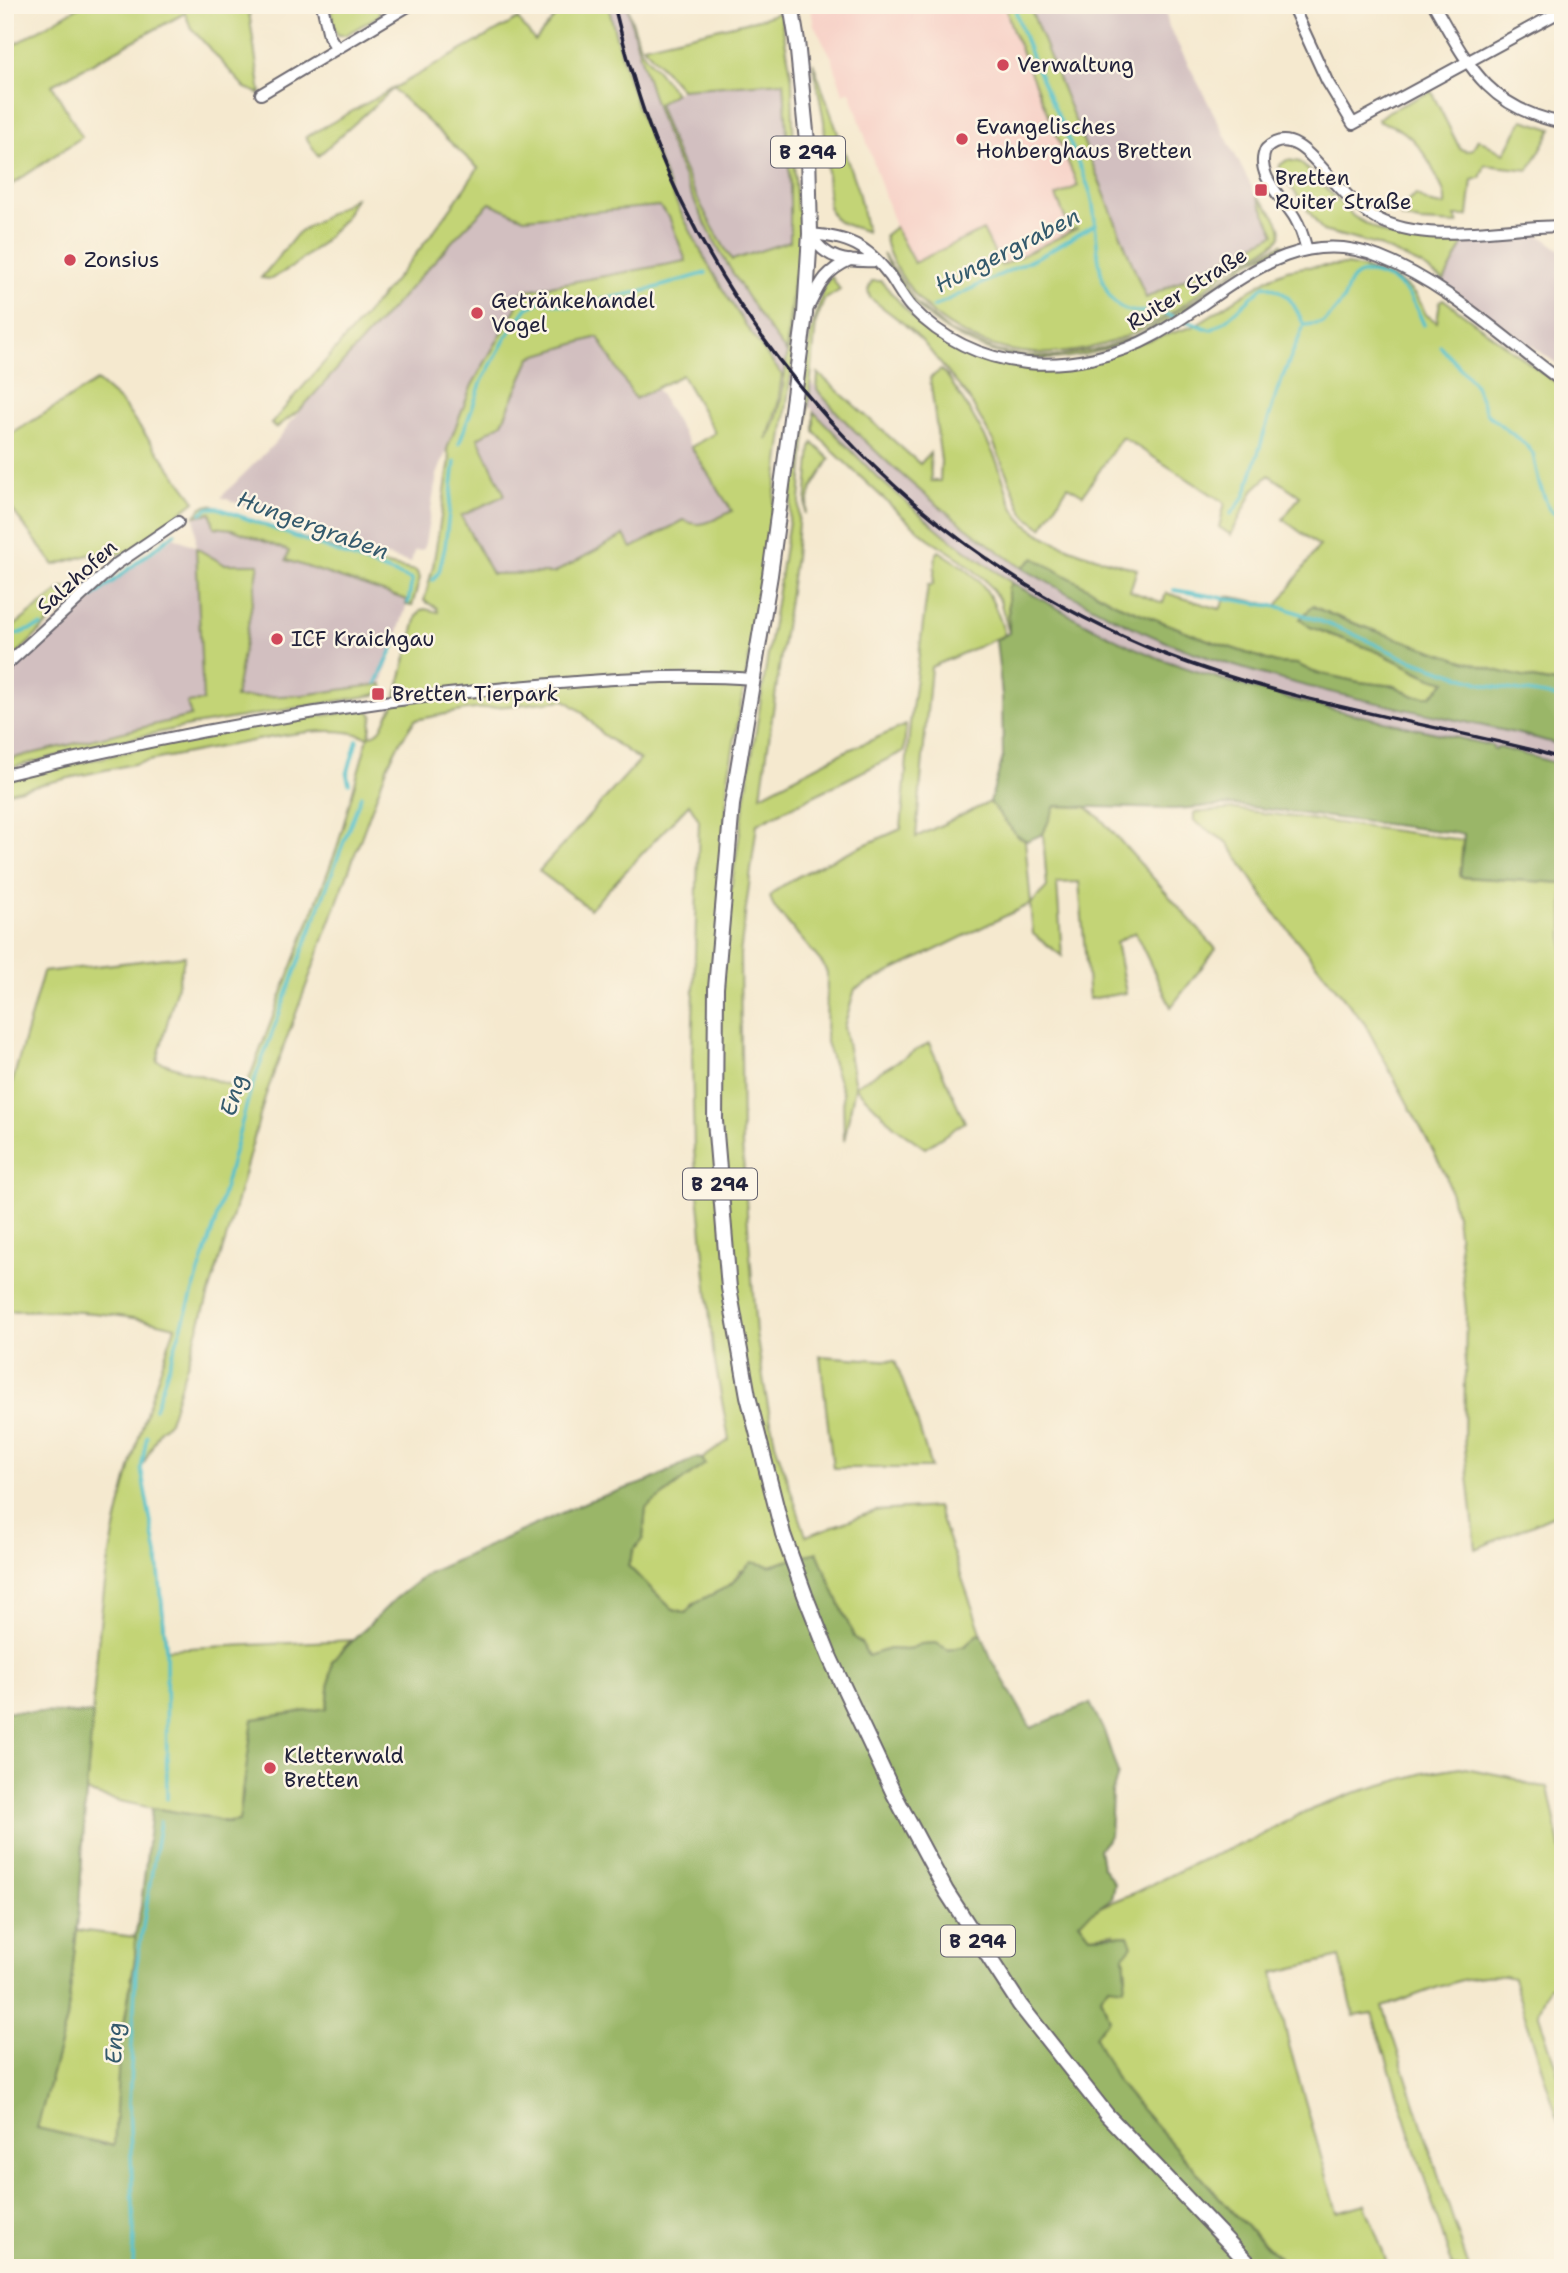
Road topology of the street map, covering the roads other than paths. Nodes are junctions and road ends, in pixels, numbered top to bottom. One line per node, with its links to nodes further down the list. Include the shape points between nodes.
1 (322, 5): 7 (street)
2 (410, 5): 7 (street)
3 (791, 5): 12 (main road, B 294, via 808,152)
4 (1292, 5): 8 (street, via 1327,81 1353,124)
5 (1434, 5): 8 (street)
6 (1563, 10): 8 (street)
7 (336, 47): 9 (street)
8 (1466, 63): 10 (street, via 1517,108)
9 (261, 94)
10 (1563, 123)
11 (1563, 226): 13 (street, via 1413,231 1369,214 1300,146 1284,141 1264,146 1269,180 1295,218)
12 (810, 234): 14 (street, via 827,254); 15 (street, Ruiter Straße, via 853,241); 16 (main road, B 294)
13 (1307, 250): 15 (street, Ruiter Straße, via 1269,261 1165,330 1121,350 1082,360 1028,363 998,358 952,341 909,304); 17 (street, Ruiter Straße, via 1355,250 1399,265)
14 (850, 260): 15 (street); 16 (street, via 825,276)
15 (875, 261)
16 (805, 314): 20 (main road, B 294)
17 (1563, 382)
18 (178, 522): 19 (street, Salzhofen, via 115,565)
19 (5, 666)
20 (753, 679): 21 (street, via 594,681 386,701 203,730); 22 (main road, B 294, via 731,818 716,988 715,1121 729,1288 748,1396 783,1534 831,1658 894,1794 946,1891 1020,2005 1107,2115)
21 (5, 775)
22 (1253, 2268)

